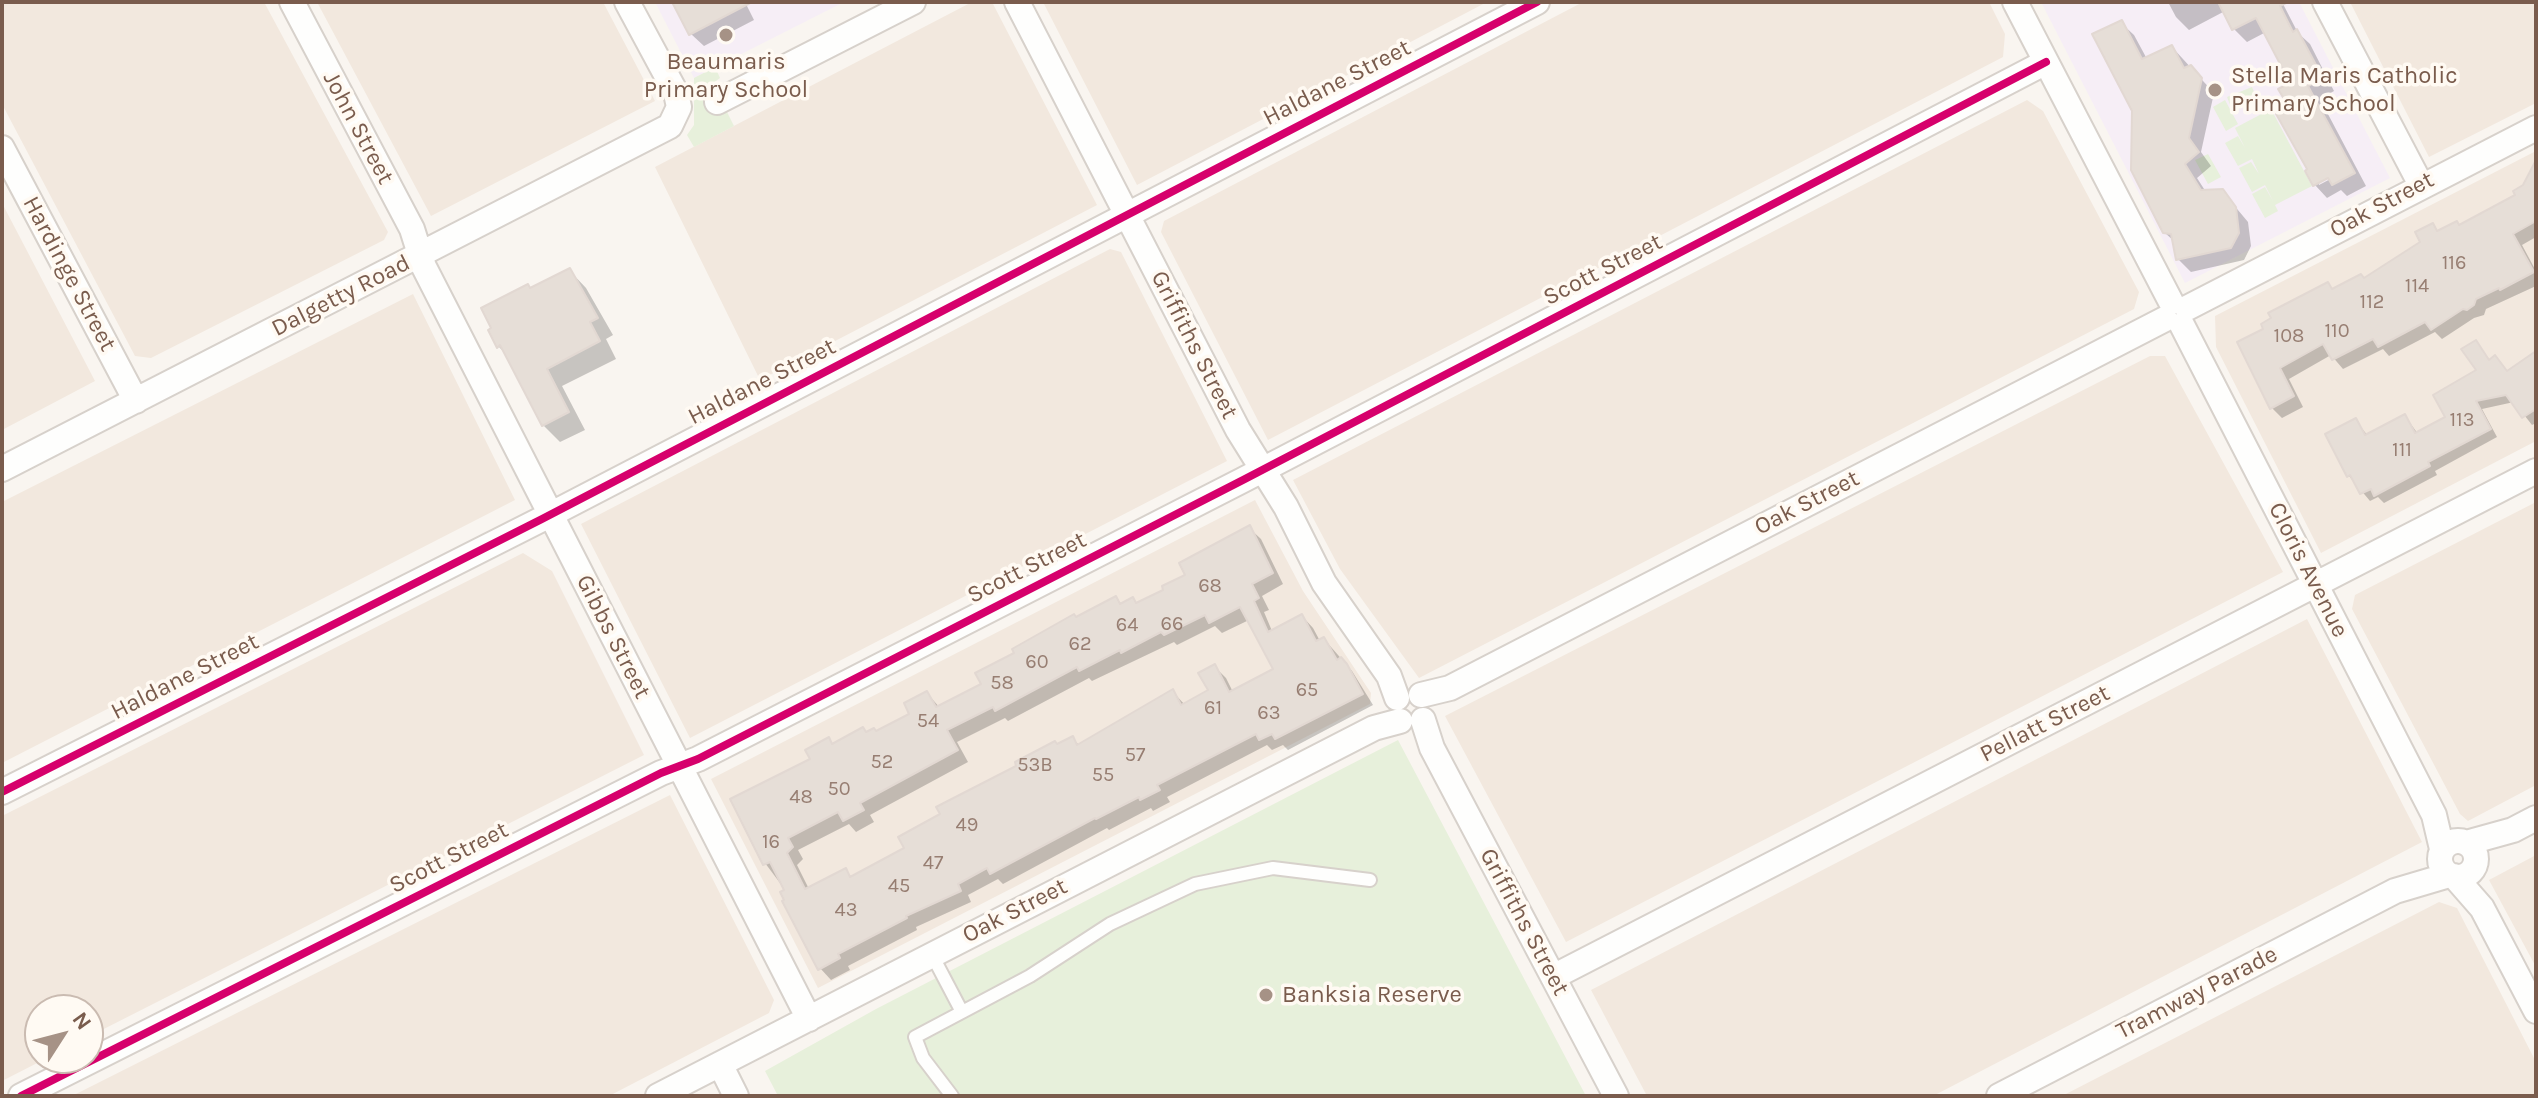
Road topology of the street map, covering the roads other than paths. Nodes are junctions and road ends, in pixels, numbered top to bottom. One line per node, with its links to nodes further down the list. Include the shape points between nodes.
1 (292, 2): 14 (street, John Street)
2 (627, 2): 14 (street, Dalgetty Road, via 676,93 676,118 659,133)
3 (913, 2): 9 (street)
4 (1017, 2): 13 (street, Griffiths Street)
5 (1537, 2): 13 (street, Haldane Street)
6 (2015, 2): 8 (street, Cloris Avenue)
7 (2325, 2): 12 (street)
8 (2046, 62): 15 (street, Cloris Avenue); 18 (street, Scott Street)
9 (717, 102)
10 (2536, 128): 12 (street, Oak Street)
11 (2, 148): 16 (street, Hardinge Street)
12 (2421, 185): 15 (street, Oak Street)
13 (1126, 215): 18 (street, Griffiths Street); 20 (street, Haldane Street)
14 (421, 255): 16 (street, Dalgetty Road); 20 (street, Gibbs Street)
15 (2176, 313): 21 (street, Cloris Avenue); 22 (street, Oak Street)
16 (136, 401): 17 (street, Dalgetty Road)
17 (2, 469)
18 (1262, 470): 22 (street, Griffiths Street, via 1324,583); 23 (street, Scott Street)
19 (2536, 471): 21 (street, Pellatt Street)
20 (550, 515): 23 (street, Gibbs Street); 24 (street, Haldane Street)
21 (2315, 585): 26 (street, Cloris Avenue); 29 (street, Pellatt Street)
22 (1408, 705): 28 (street, Oak Street, via 1374,728); 29 (street, Griffiths Street)
23 (679, 765): 32 (street, Gibbs Street); 34 (street, Scott Street)
24 (2, 792)
25 (2536, 818): 26 (street, Tramway Parade)
26 (2457, 859): 30 (street, Cloris Avenue); 39 (street, Tramway Parade)
27 (1370, 880): 31 (lane, via 1273,868 1195,884 1110,924)
28 (931, 953): 31 (lane); 32 (street, Oak Street)
29 (1553, 977): 38 (street, Griffiths Street)
30 (2536, 1011)
31 (962, 1012): 37 (lane, via 915,1037 923,1058)
32 (809, 1019): 33 (street, Oak Street)
33 (720, 1064): 35 (street, Oak Street); 36 (street)
34 (21, 1096)
35 (658, 1096)
36 (736, 1096)
37 (952, 1096)
38 (1616, 1096)
39 (1999, 1096)

